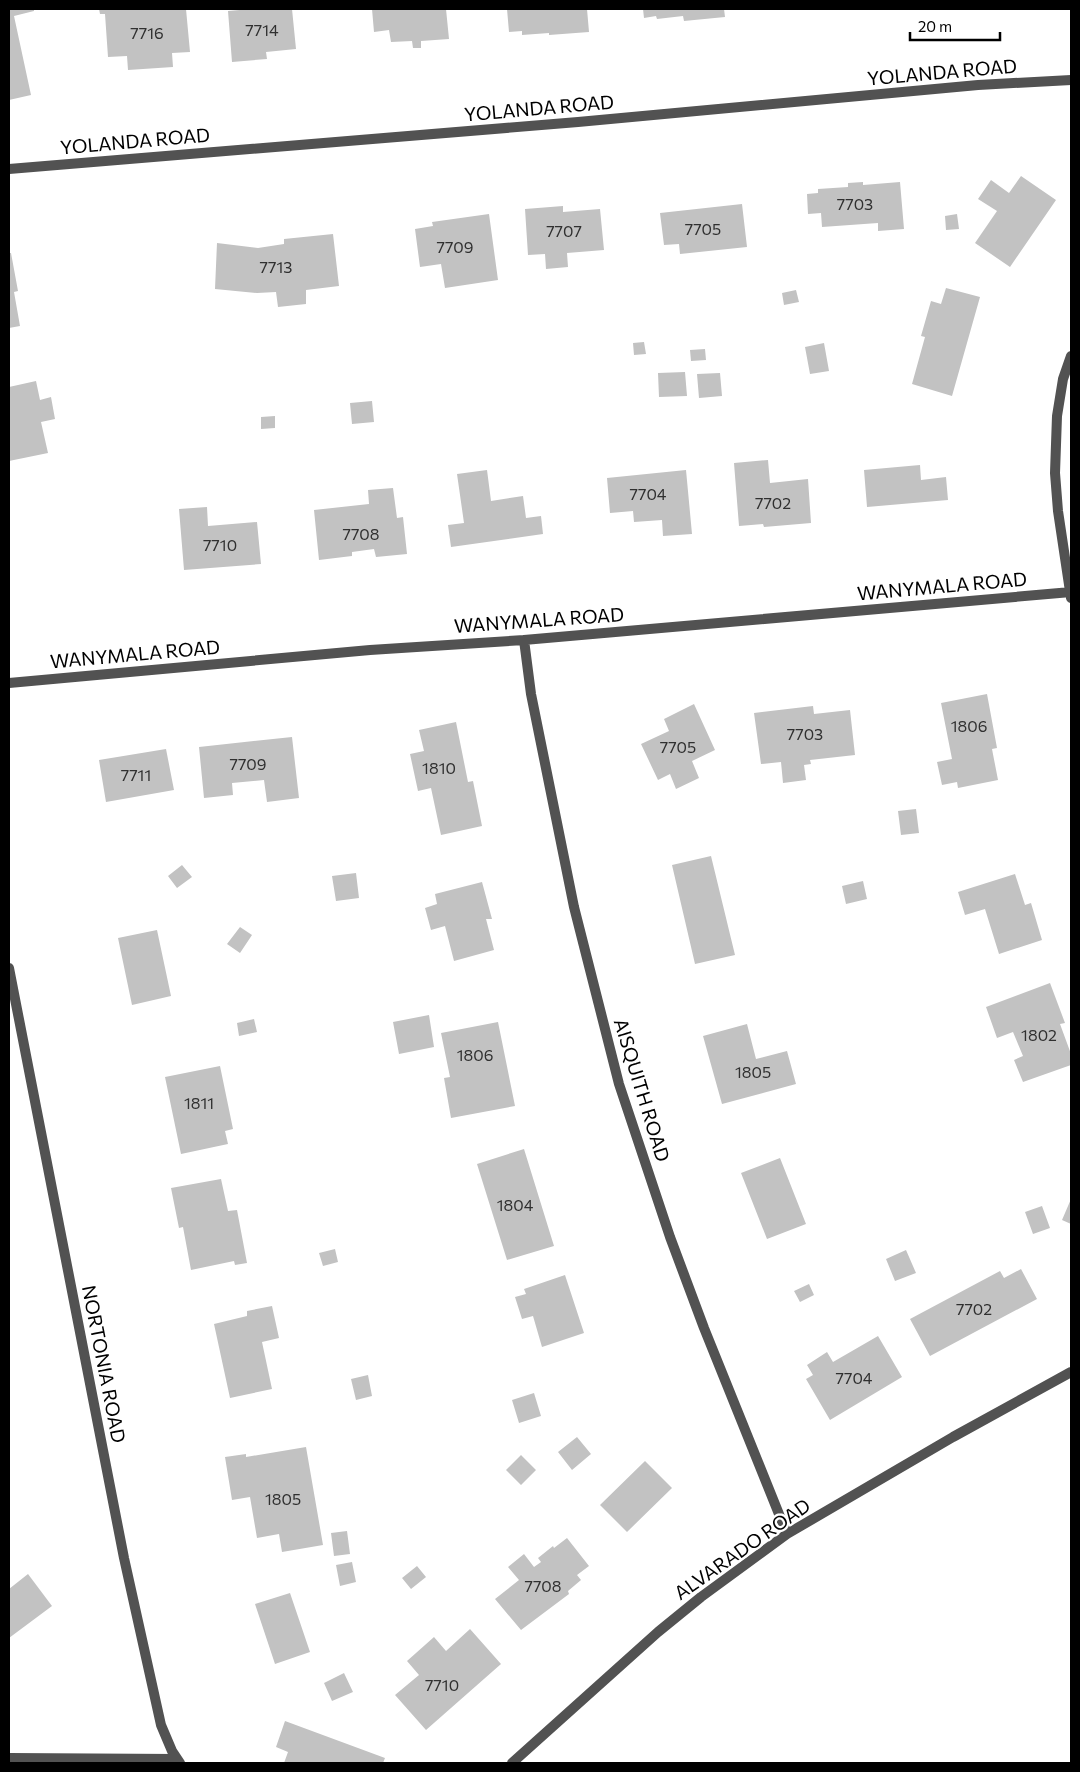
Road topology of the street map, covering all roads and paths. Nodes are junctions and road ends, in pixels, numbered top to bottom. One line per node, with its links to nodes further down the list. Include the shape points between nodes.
1 (1071, 80): 2 (street, YOLANDA ROAD)
2 (9, 169)
3 (1071, 356): 4 (street, via 1063,379 1057,416 1055,472)
4 (1071, 594): 5 (street, WANYMALA ROAD)
5 (524, 640): 6 (street, WANYMALA ROAD, via 370,650); 9 (street, AISQUITH ROAD, via 531,694 574,907 619,1084 700,1319)
6 (9, 683)
7 (9, 968): 11 (street, NORTONIA ROAD, via 124,1558 161,1725)
8 (1071, 1372): 9 (street, ALVARADO ROAD)
9 (787, 1534): 12 (street, ALVARADO ROAD, via 658,1632)
10 (9, 1758): 11 (street)
11 (179, 1761)
12 (512, 1763)

